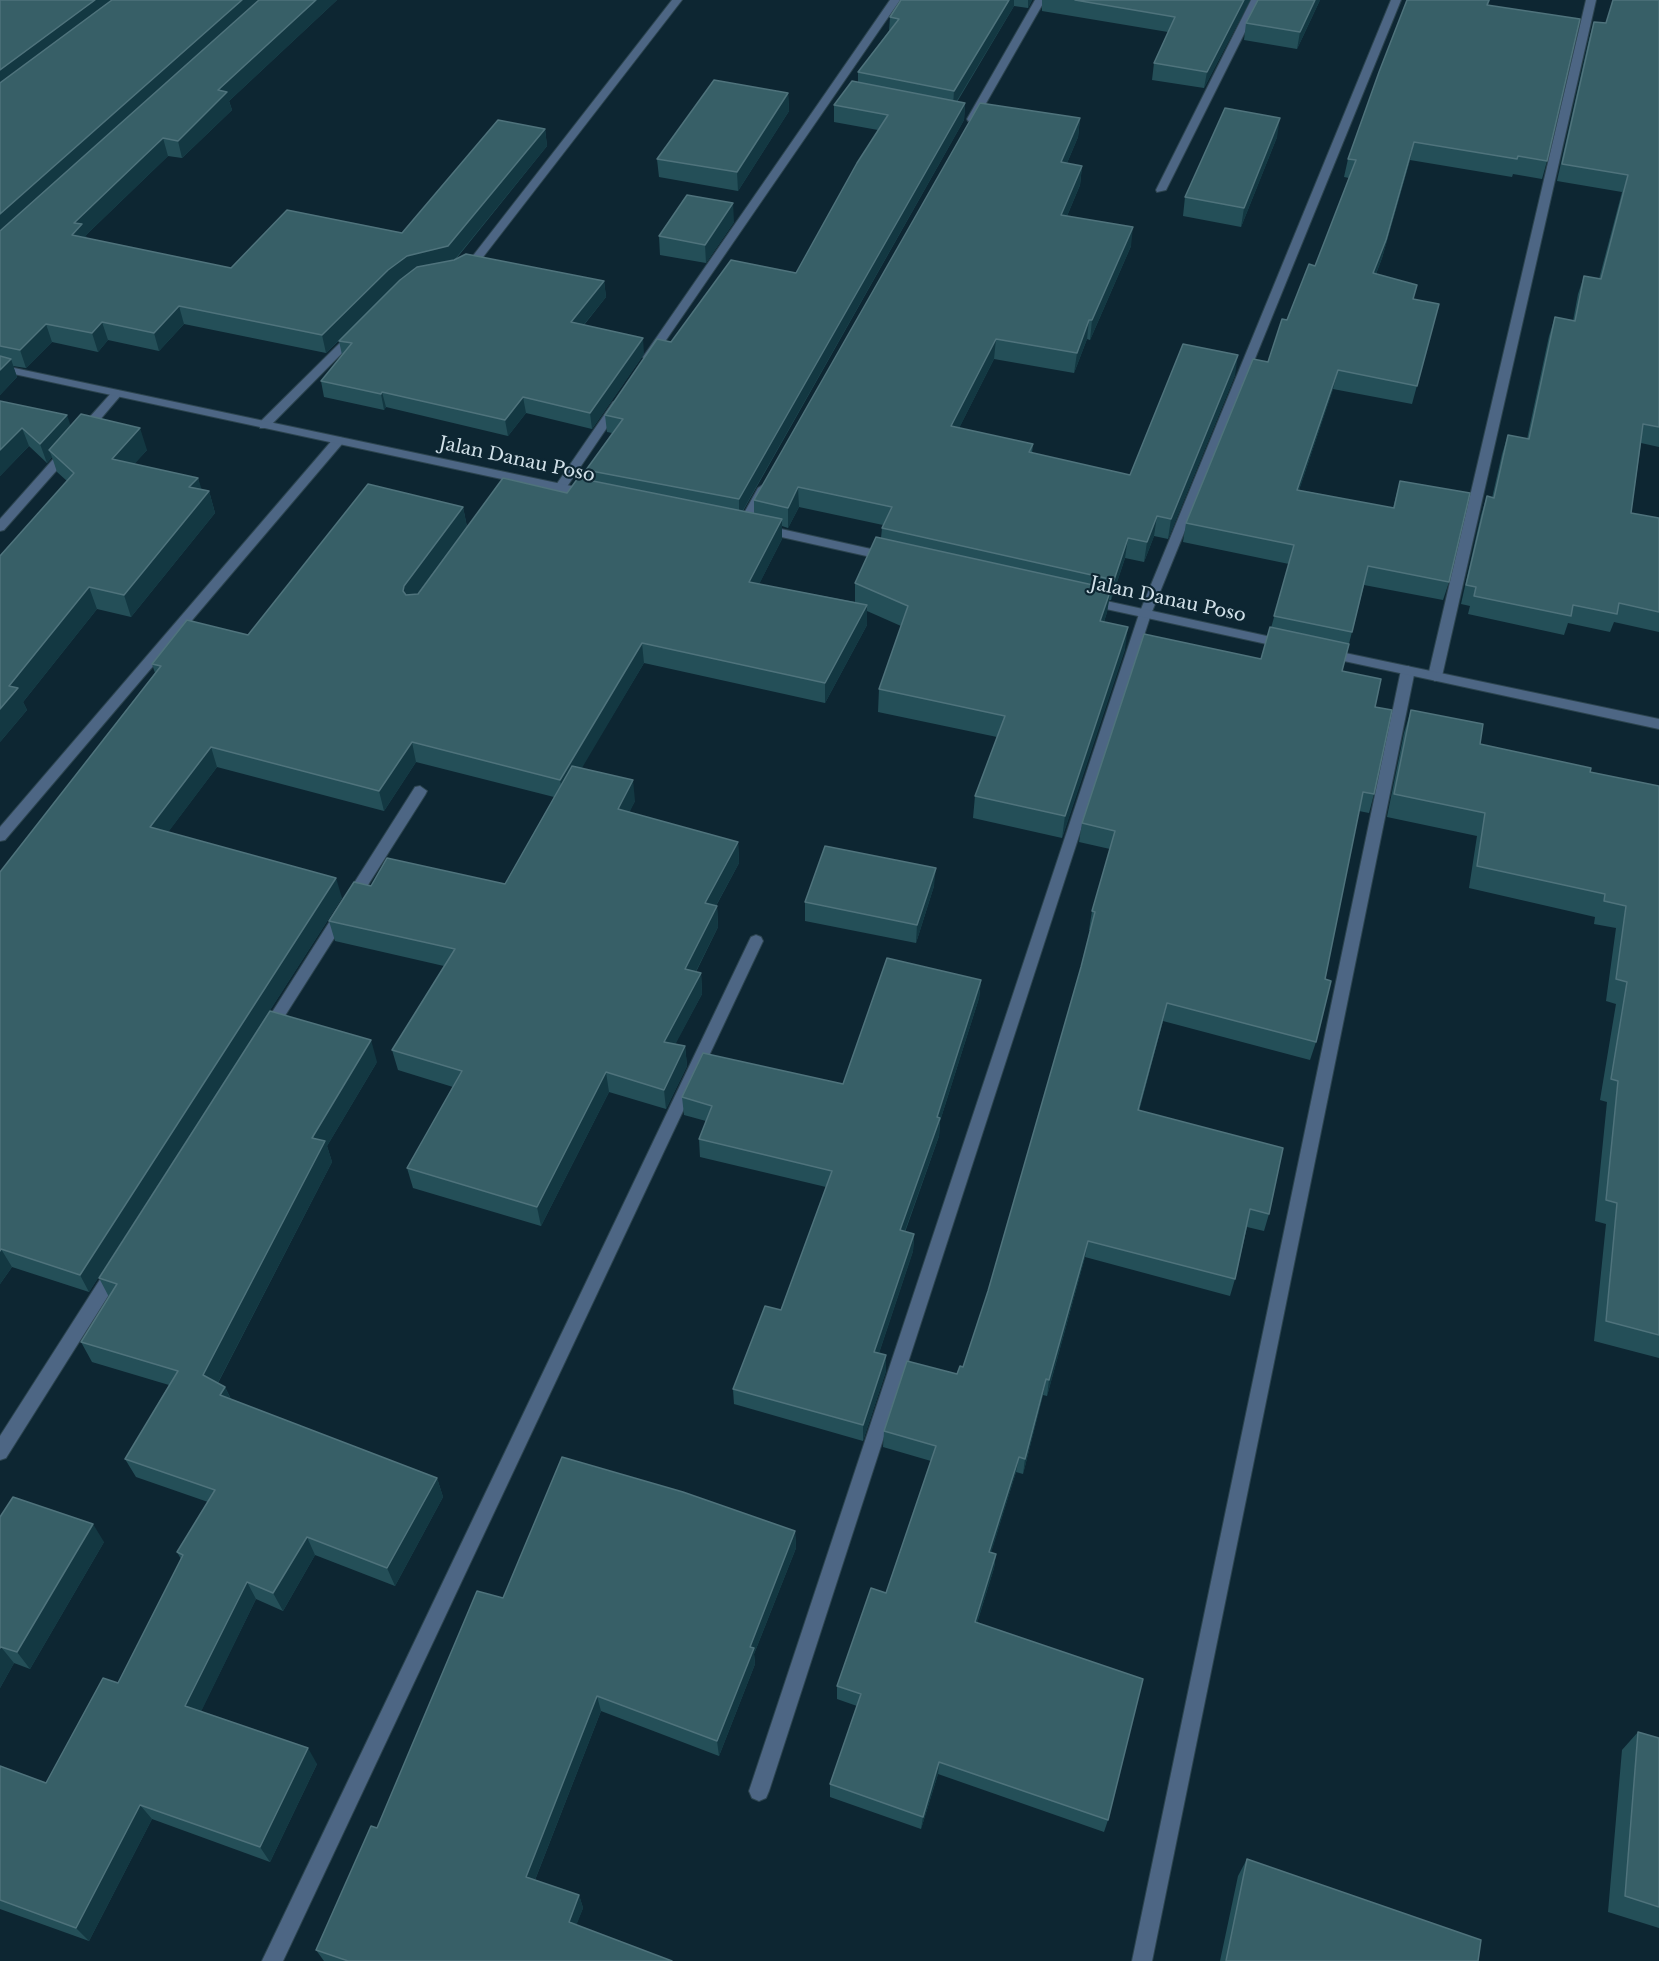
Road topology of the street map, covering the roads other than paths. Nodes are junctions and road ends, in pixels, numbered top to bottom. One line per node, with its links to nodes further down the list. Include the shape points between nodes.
1 (677, 0): 9 (street, via 476,259)
2 (895, 0): 12 (street, via 837,90)
3 (1040, 0): 7 (street)
4 (1256, 0): 8 (street)
5 (1396, 0): 23 (street)
6 (1591, 0): 27 (street)
7 (969, 118)
8 (1161, 190)
9 (452, 271)
10 (364, 325): 15 (street)
11 (0, 368): 14 (street, Jalan Danau Poso)
12 (639, 372)
13 (626, 391): 18 (street)
14 (117, 393): 15 (street, Jalan Danau Poso); 20 (street)
15 (264, 425): 16 (street, Jalan Danau Poso)
16 (338, 441): 18 (street, Jalan Danau Poso, via 508,482); 30 (street)
17 (772, 473): 21 (street, via 738,523)
18 (560, 488): 19 (street, Jalan Danau Poso)
19 (606, 497)
20 (0, 527)
21 (904, 560)
22 (1076, 599): 23 (street, Jalan Danau Poso)
23 (1145, 614): 24 (street, Jalan Danau Poso); 35 (street)
24 (1293, 646)
25 (1316, 651): 26 (street)
26 (1408, 670): 27 (street); 37 (street)
27 (1435, 676): 28 (street)
28 (1659, 724)
29 (420, 791): 32 (street)
30 (0, 836)
31 (756, 941): 36 (street)
32 (261, 1041)
33 (121, 1262): 34 (street)
34 (0, 1452)
35 (759, 1791)
36 (272, 1961)
37 (1142, 1961)

